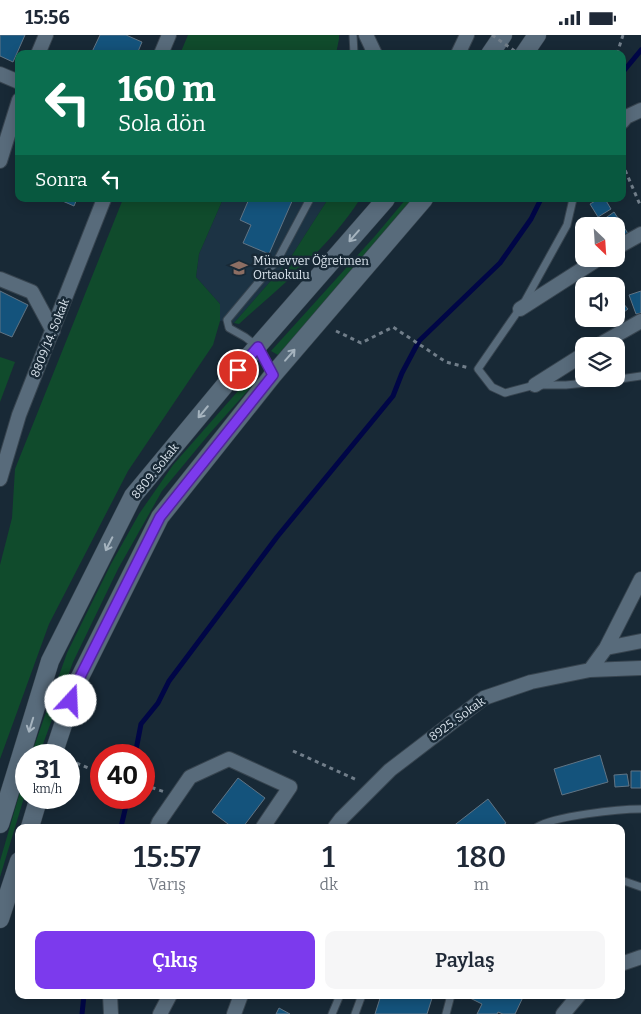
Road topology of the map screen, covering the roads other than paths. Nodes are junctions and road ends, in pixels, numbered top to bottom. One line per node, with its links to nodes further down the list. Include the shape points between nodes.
1 (46, 35): 8 (street)
2 (169, 35): 9 (street)
3 (353, 35): 10 (lane)
4 (366, 35): 11 (street)
5 (467, 35): 12 (street)
6 (503, 35): 13 (street)
7 (537, 35): 14 (street)
8 (40, 50)
9 (163, 50)
10 (354, 50)
11 (373, 50)
12 (460, 50)
13 (493, 50)
14 (527, 50)
15 (0, 74): 16 (street)
16 (15, 80)
17 (641, 109): 19 (street)
18 (15, 113): 20 (street)
19 (626, 117)
20 (0, 161)
21 (103, 202): 32 (street, 8809/14. Sokak)
22 (308, 202): 34 (lane, via 278,259 227,320 229,328)
23 (383, 202): 34 (street, 8809. Sokak, one-way to 34)
24 (421, 202): 36 (street, one-way to 24)
25 (572, 202): 30 (lane, via 567,225)
26 (641, 234): 27 (street)
27 (625, 243)
28 (586, 267): 30 (street)
29 (0, 279): 32 (street, via 32,292)
30 (520, 309): 38 (lane, via 478,369 492,387 505,393)
31 (641, 321): 33 (street)
32 (53, 331): 39 (street, 8809/14. Sokak, via 19,415)
33 (613, 337)
34 (258, 347): 36 (lane); 48 (street, 8809. Sokak, one-way to 48, via 133,496 50,661)
35 (575, 360): 38 (street)
36 (273, 375): 45 (street, via 160,517 77,683)
37 (641, 376): 38 (lane, via 566,385)
38 (535, 385)
39 (0, 479)
40 (641, 579): 42 (street)
41 (641, 641): 42 (street)
42 (606, 648): 44 (street)
43 (641, 668): 44 (street, 8925. Sokak)
44 (590, 670): 52 (street, 8925. Sokak, via 531,682 484,698 390,770)
45 (57, 744)
46 (35, 809): 49 (street)
47 (641, 809): 53 (lane, via 572,817)
48 (0, 824)
49 (31, 824)
50 (162, 824): 51 (street, via 190,777 229,759 290,787)
51 (265, 824)
52 (337, 824)
53 (547, 824)
54 (15, 873): 57 (street)
55 (625, 881): 56 (lane)
56 (641, 887)
57 (0, 919)
58 (641, 957): 59 (street)
59 (625, 963)
60 (110, 999): 67 (street)
61 (168, 999): 68 (street)
62 (239, 999): 69 (street)
63 (338, 999): 70 (lane)
64 (361, 999): 71 (lane)
65 (450, 999): 72 (lane)
66 (576, 999): 73 (street)
67 (111, 1014)
68 (160, 1014)
69 (234, 1014)
70 (332, 1014)
71 (355, 1014)
72 (446, 1014)
73 (563, 1014)

